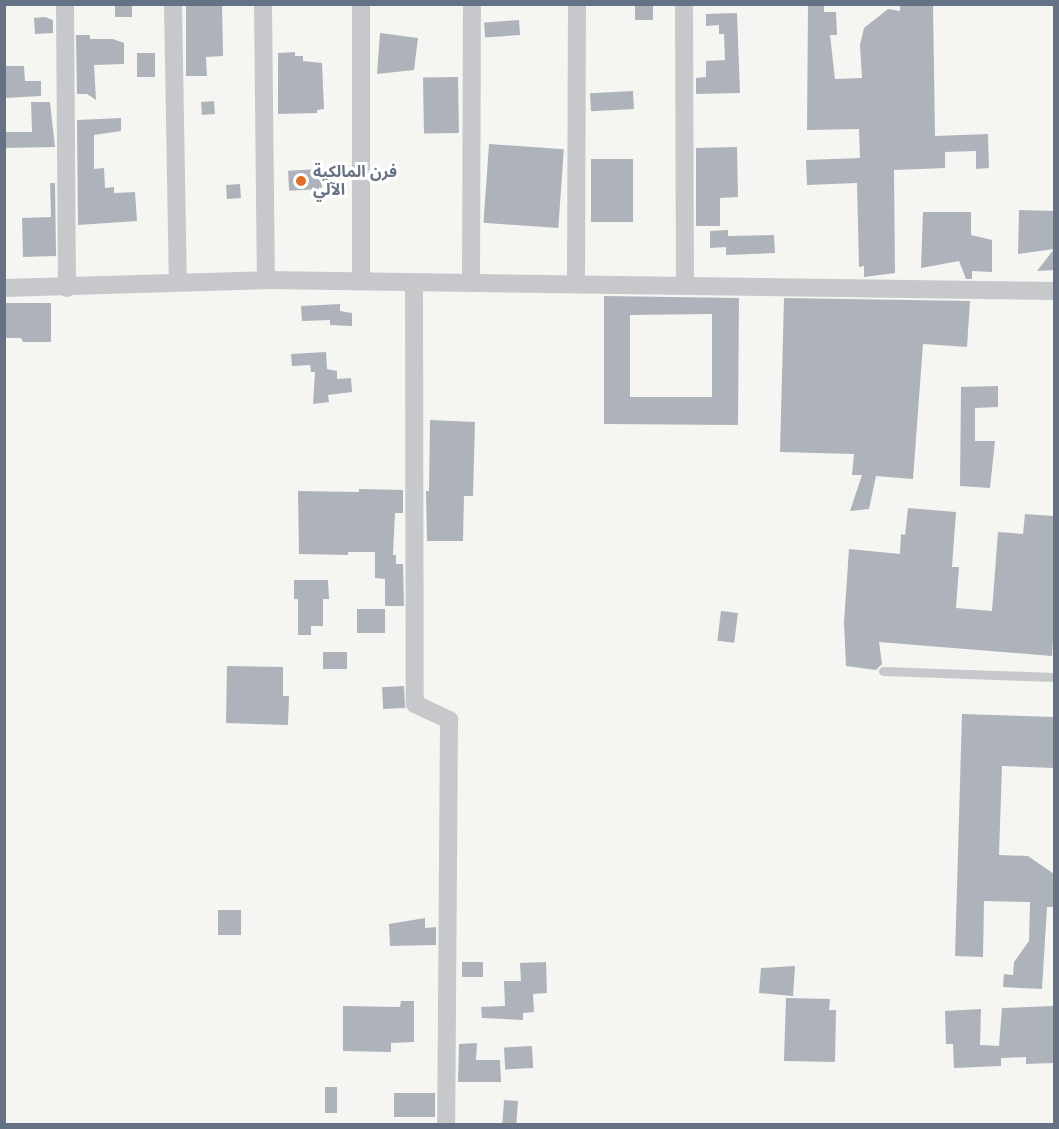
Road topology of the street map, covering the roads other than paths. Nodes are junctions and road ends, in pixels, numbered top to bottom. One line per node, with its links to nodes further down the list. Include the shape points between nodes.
1 (65, 4): 16 (street)
2 (173, 4): 10 (street)
3 (263, 4): 8 (street)
4 (361, 4): 9 (street)
5 (472, 4): 12 (street)
6 (577, 4): 13 (street)
7 (684, 4): 14 (street)
8 (266, 280): 9 (street); 10 (street)
9 (361, 281): 11 (street)
10 (178, 282): 16 (street)
11 (414, 282): 12 (street); 20 (street, via 415,704 449,720)
12 (471, 283): 13 (street)
13 (576, 284): 14 (street)
14 (685, 286): 17 (street)
15 (4, 288): 16 (street)
16 (68, 288)
17 (1054, 291)
18 (883, 671): 19 (lane)
19 (1054, 677)
20 (446, 1125)

